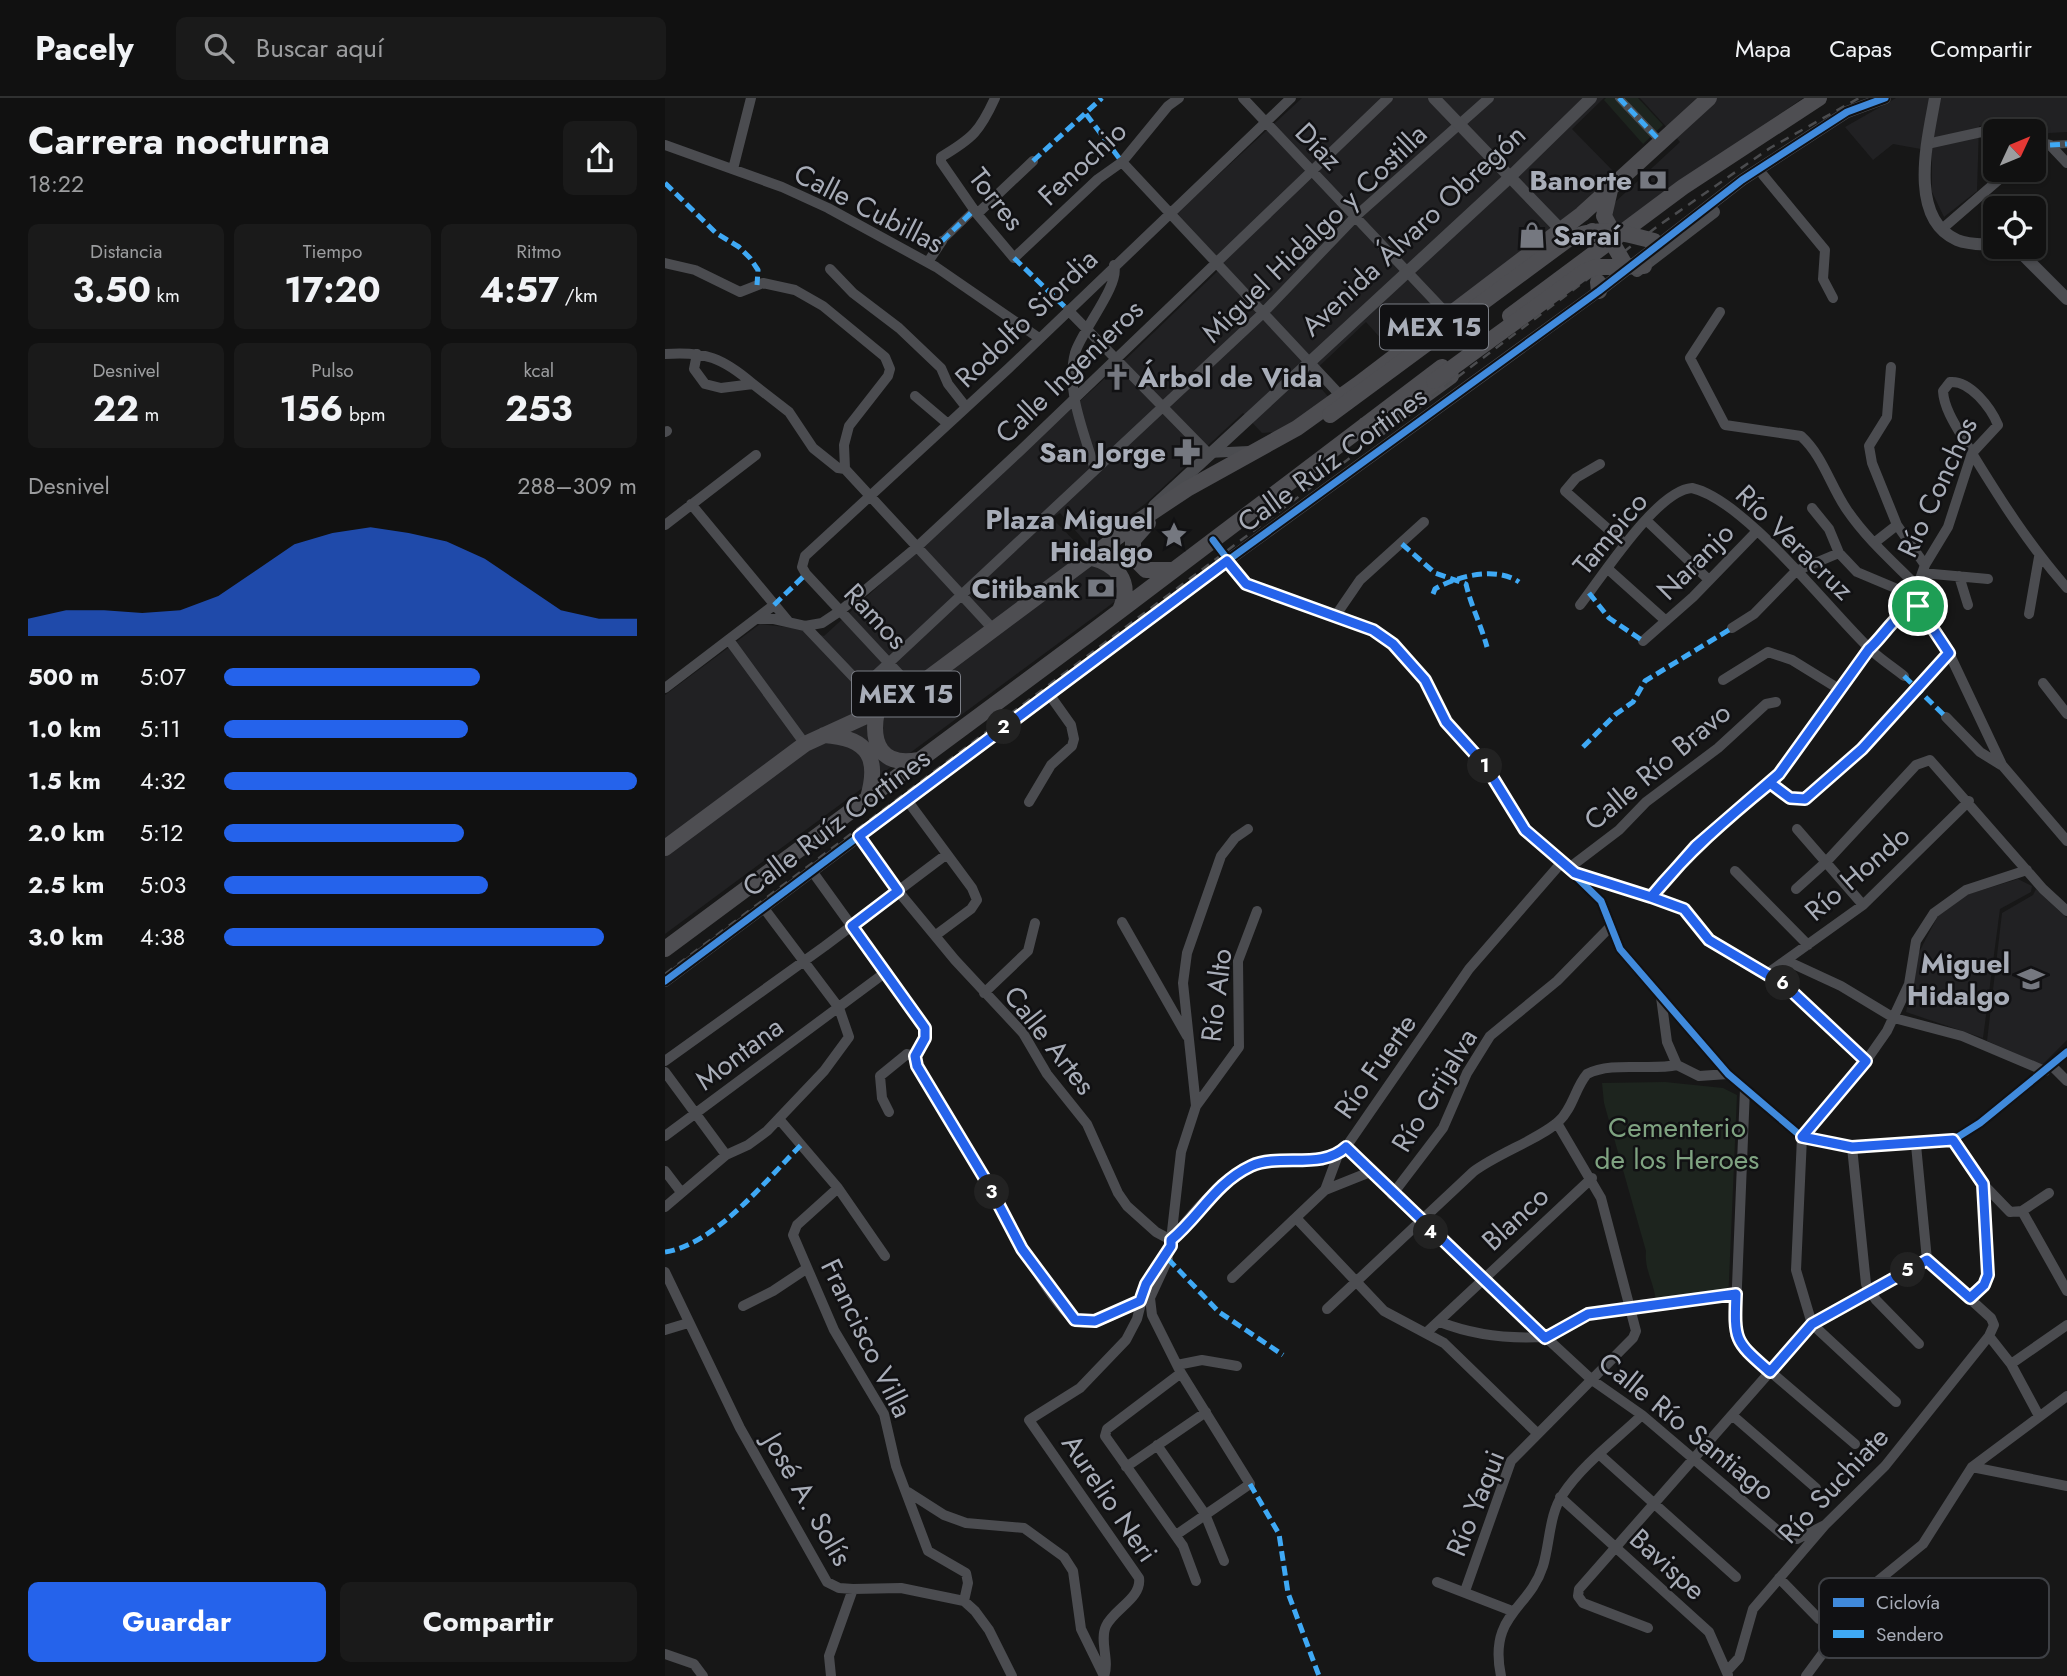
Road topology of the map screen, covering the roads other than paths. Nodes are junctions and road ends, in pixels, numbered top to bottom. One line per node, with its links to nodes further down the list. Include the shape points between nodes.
1 (751, 98): 28 (street)
2 (995, 98): 34 (street, Torres, via 977,133 941,157)
3 (1179, 98): 26 (street, Fenochio)
4 (1243, 98): 17 (street, Díaz)
5 (1291, 98): 17 (street, Rodolfo Siordia)
6 (1388, 98): 29 (street, Calle Ingenieros)
7 (1434, 98): 18 (street)
8 (1489, 98): 18 (street, Miguel Hidalgo y Costilla)
9 (1591, 98): 31 (street, Avenida Álvaro Obregón)
10 (1619, 98): 20 (street)
11 (1709, 98): 20 (highway, MEX 15)
12 (1819, 98): 41 (highway, MEX 15, via 1683,187)
13 (1830, 98): 77 (highway, via 1720,166 1400,414 1380,428)
14 (1885, 98): 16 (street, Calle Ruíz Cortines)
15 (1935, 98): 21 (street)
16 (1862, 108): 30 (street, Calle Ruíz Cortines); 43 (street, Calle Ruíz Cortines, via 1847,112 1787,148)
17 (1265, 123): 29 (street, Díaz); 35 (street, Rodolfo Siordia)
18 (1460, 125): 31 (street); 37 (street, Miguel Hidalgo y Costilla)
19 (1983, 132): 21 (street)
20 (1660, 141): 33 (highway, MEX 15)
21 (1927, 144): 38 (street, via 1924,184 1933,215)
22 (2048, 144): 23 (street); 27 (street)
23 (2067, 144)
24 (665, 145): 28 (street, Calle Cubillas)
25 (1033, 161): 34 (street)
26 (1122, 162): 35 (street); 45 (street, Fenochio)
27 (2067, 163)
28 (733, 169): 48 (street, Calle Cubillas, via 799,194)
29 (1310, 170): 37 (street, Díaz); 50 (street, Calle Ingenieros)
30 (1763, 175): 52 (street, Calle Ruíz Cortines); 57 (street, via 1825,250 1823,279)
31 (1509, 178): 39 (street); 54 (street, Avenida Álvaro Obregón)
32 (1996, 182): 38 (street)
33 (1610, 190): 36 (highway, MEX 15); 41 (highway, via 1604,216)
34 (976, 212): 42 (street); 45 (street, Torres)
35 (1169, 214): 50 (street); 51 (street, Rodolfo Siordia)
36 (1582, 214): 39 (highway, MEX 15); 55 (highway)
37 (1356, 216): 54 (street, Díaz); 61 (street, Miguel Hidalgo y Costilla)
38 (1943, 229): 44 (street, via 1958,240)
39 (1560, 230): 47 (highway, MEX 15)
40 (1591, 230): 43 (highway, bridge); 55 (highway, bridge, via 1607,239); 78 (highway, bridge, via 1554,248 1329,415)
41 (1616, 238): 55 (highway, MEX 15)
42 (942, 241): 48 (street)
43 (1658, 241): 55 (street, Calle Ruíz Cortines)
44 (1983, 243)
45 (1014, 258)
46 (2027, 259): 58 (street)
47 (1523, 260): 56 (highway, via 1543,269); 62 (highway, MEX 15)
48 (928, 262): 64 (street, Calle Cubillas)
49 (665, 263): 84 (street, via 695,270 740,292 763,283 795,290 823,306 885,357 888,376 845,436)
50 (1215, 263): 61 (street); 67 (street, Calle Ingenieros)
51 (1114, 265): 59 (street, Rodolfo Siordia); 63 (street, via 1116,277)
52 (1644, 266): 55 (highway)
53 (830, 269): 74 (street, via 941,368)
54 (1408, 270): 62 (street, Díaz); 68 (street, Avenida Álvaro Obregón)
55 (1609, 274): 56 (highway, MEX 15); 77 (highway, bridge); 104 (street, Calle Ruíz Cortines)
56 (1549, 287): 77 (highway, MEX 15)
57 (1833, 298)
58 (2067, 299)
59 (1068, 310): 63 (street); 64 (street, Rodolfo Siordia)
60 (1720, 312): 98 (street, via 1690,358 1720,420 1730,427 1801,436 1821,461 1848,512)
61 (1262, 314): 68 (street); 75 (street, Miguel Hidalgo y Costilla)
62 (1449, 316): 72 (highway, MEX 15)
63 (1086, 328): 67 (street); 73 (street, via 1075,352)
64 (1039, 338): 74 (street, Rodolfo Siordia)
65 (665, 354): 66 (street)
66 (697, 354): 70 (street, via 724,361); 70 (street, via 694,369 705,384)
67 (1115, 357): 73 (street, Calle Ingenieros); 75 (street)
68 (1309, 363): 72 (street); 80 (street, Avenida Álvaro Obregón)
69 (1891, 367): 95 (street, via 1887,417 1869,446)
70 (753, 384): 84 (street, via 789,412 813,449)
71 (915, 396): 76 (street)
72 (1341, 396): 78 (highway, MEX 15)
73 (1075, 399): 85 (street); 100 (street, Calle Ingenieros)
74 (966, 407): 76 (street, Rodolfo Siordia)
75 (1163, 407): 80 (street); 85 (street, Miguel Hidalgo y Costilla)
76 (948, 424): 88 (street, Rodolfo Siordia)
77 (1365, 425): 97 (highway, MEX 15)
78 (1297, 428): 79 (highway, MEX 15)
79 (1253, 451): 80 (street); 86 (highway, MEX 15)
80 (1208, 453): 93 (street, Avenida Álvaro Obregón)
81 (1972, 453): 81 (street, Río Conchos, via 1944,402 1947,384 1955,382 1977,396 1998,424); 103 (street); 107 (street, Río Conchos, via 1948,527)
82 (756, 455): 89 (street)
83 (1600, 464): 99 (street, via 1565,491)
84 (845, 469): 88 (street)
85 (1095, 470): 114 (street, Miguel Hidalgo y Costilla)
86 (1214, 474): 93 (highway, MEX 15); 105 (highway, via 1157,515 1133,540 1133,556 1146,570)
87 (1677, 492): 91 (street, Tampico); 96 (street, Río Veracruz, via 1692,488 1711,495)
88 (868, 498): 100 (street); 109 (street, Rodolfo Siordia, via 805,556 802,567)
89 (691, 504): 94 (street); 117 (street)
90 (1812, 508): 101 (street, via 1829,529)
91 (1646, 520): 99 (street, Tampico); 112 (street)
92 (1424, 522): 122 (street, via 1360,580)
93 (1136, 523): 102 (highway, Avenida Álvaro Obregón / MEX 15)
94 (665, 525)
95 (1897, 525): 98 (street); 107 (street)
96 (1756, 532): 108 (street, Río Veracruz); 112 (street, Naranjo)
97 (1213, 540): 104 (street); 105 (highway, MEX 15)
98 (1874, 543): 115 (street)
99 (1625, 544): 106 (street, Tampico)
100 (918, 546): 114 (street); 120 (street, Calle Ingenieros)
101 (1839, 553): 108 (street); 115 (street, via 1863,576)
102 (1090, 557): 119 (highway, via 1112,566 1123,578 1126,597); 128 (highway, Avenida Álvaro Obregón / MEX 15)
103 (2039, 557): 113 (street); 121 (street)
104 (1227, 561): 122 (street, via 1246,584); 141 (street, Calle Ruíz Cortines)
105 (1175, 569): 119 (highway, MEX 15)
106 (1608, 569): 116 (street, Tampico); 125 (street)
107 (1923, 569): 110 (street); 115 (street, Río Conchos)
108 (1796, 570): 127 (street, via 1754,614); 131 (street, Río Veracruz)
109 (806, 574): 120 (street, Ramos)
110 (1959, 576): 111 (street); 118 (street)
111 (1988, 579)
112 (1709, 580): 125 (street, Naranjo)
113 (2067, 588)
114 (962, 596): 128 (street); 133 (street, Miguel Hidalgo y Costilla)
115 (1917, 596): 131 (street); 132 (street)
116 (1580, 604)
117 (774, 605): 123 (street); 124 (street)
118 (1968, 605)
119 (1120, 610): 149 (highway, MEX 15)
120 (840, 611): 126 (street, Calle Ingenieros, via 822,623); 133 (street, Ramos)
121 (2029, 614)
122 (1336, 615): 163 (street, via 1373,630 1413,663 1446,722 1497,782 1516,818)
123 (757, 619): 124 (street); 129 (street)
124 (788, 621): 126 (street)
125 (1666, 621): 130 (street, Naranjo)
126 (805, 626): 137 (street)
127 (1731, 628)
128 (993, 629): 139 (highway, Avenida Álvaro Obregón / MEX 15)
129 (729, 640): 138 (street); 147 (street)
130 (1643, 641)
131 (1869, 649): 134 (street, Río Veracruz); 140 (street)
132 (1949, 653): 150 (street); 151 (street, via 1862,749 1809,796 1798,800)
133 (888, 662): 137 (street, Miguel Hidalgo y Costilla); 139 (street, Ramos)
134 (1904, 676)
135 (1723, 680): 140 (street, via 1768,652 1792,660)
136 (2043, 683): 144 (street)
137 (863, 687): 143 (street)
138 (665, 688)
139 (913, 689): 143 (highway, Avenida Álvaro Obregón / MEX 15)
140 (1839, 689): 151 (street)
141 (1049, 694): 152 (street, Calle Ruíz Cortines); 155 (street, via 1071,725 1074,739 1051,765)
142 (1776, 702): 163 (street, Calle Río Bravo, via 1766,704)
143 (877, 711): 146 (highway, Avenida Álvaro Obregón / MEX 15); 148 (highway)
144 (2067, 714)
145 (1946, 717): 150 (street, via 1980,752)
146 (822, 735): 147 (highway, Avenida Álvaro Obregón / MEX 15); 148 (highway, via 851,739)
147 (805, 744): 160 (highway, Avenida Álvaro Obregón / MEX 15)
148 (875, 753): 149 (highway, via 899,762); 153 (highway)
149 (919, 760): 153 (highway, MEX 15)
150 (2002, 765): 159 (street)
151 (1770, 783): 169 (street, via 1696,846)
152 (907, 800): 158 (street, Calle Ruíz Cortines); 161 (street)
153 (867, 801): 180 (highway, MEX 15)
154 (1969, 801): 162 (street, via 1930,760 1916,765); 164 (street); 170 (street, Río Hondo)
155 (1029, 802)
156 (1248, 829): 190 (street, via 1221,856 1190,942 1183,983)
157 (1797, 829): 162 (street)
158 (859, 836): 165 (street, Calle Ruíz Cortines); 168 (street, Calle Artes)
159 (2067, 841)
160 (665, 849)
161 (947, 854): 168 (street); 178 (street, via 977,900)
162 (1826, 862): 167 (street); 170 (street)
163 (1569, 868): 169 (street); 177 (street, via 1601,901); 212 (street, Río Fuerte, via 1469,969)
164 (2027, 870): 173 (street); 189 (street, via 1966,890 1934,912 1916,941 1909,984)
165 (812, 871): 171 (street, Calle Ruíz Cortines); 176 (street)
166 (1735, 871): 179 (street)
167 (1796, 889)
168 (898, 891): 176 (street); 178 (street, Calle Artes)
169 (1651, 897): 184 (street, via 1684,909 1709,940)
170 (1863, 905): 179 (street, Río Hondo)
171 (763, 907): 181 (street); 185 (street, Calle Ruíz Cortines)
172 (1257, 911): 202 (street, Río Alto, via 1237,969 1239,1047)
173 (2067, 911)
174 (1122, 922): 190 (street)
175 (1034, 923): 186 (street, via 1028,951)
176 (852, 926): 181 (street); 183 (street)
177 (1611, 927): 187 (street, via 1620,949); 222 (street, Río Grijalva, via 1557,981 1490,1037 1467,1073 1443,1128)
178 (936, 934): 186 (street, Calle Artes)
179 (1808, 945): 182 (street, Río Hondo)
180 (665, 949)
181 (803, 961): 188 (street); 193 (street)
182 (1787, 961): 184 (street, Río Hondo); 189 (street)
183 (886, 972): 188 (street, Montana); 192 (street, via 925,1028)
184 (1768, 973): 194 (street, via 1799,996)
185 (665, 981)
186 (984, 993): 227 (street, Calle Artes, via 1024,1032 1047,1074 1087,1124 1127,1206)
187 (1661, 997): 195 (street, via 1667,1042); 198 (street)
188 (839, 1009): 204 (street, Montana); 205 (street, via 849,1037)
189 (1894, 1018): 194 (street); 196 (street, via 1962,1036)
190 (1189, 1039): 202 (street)
191 (2067, 1052): 196 (street)
192 (915, 1056): 203 (street, via 907,1054 880,1076); 240 (street, via 1022,1249 1075,1320 1095,1321)
193 (665, 1061)
194 (1866, 1061): 208 (street)
195 (1677, 1065): 198 (street, via 1699,1076); 206 (street, via 1594,1070 1582,1080)
196 (2048, 1068): 199 (street); 209 (street)
197 (665, 1072): 204 (street)
198 (1728, 1074): 200 (street)
199 (2065, 1079): 201 (street)
200 (1745, 1089): 208 (street); 238 (street)
201 (2067, 1093)
202 (1196, 1106): 227 (street, Río Alto, via 1181,1152)
203 (889, 1112)
204 (697, 1114): 207 (street, Montana); 213 (street)
205 (779, 1119): 213 (street, via 758,1138); 218 (street)
206 (1557, 1123): 216 (street); 226 (street, via 1492,1158)
207 (665, 1136)
208 (1802, 1137): 211 (street); 246 (street, via 1796,1270)
209 (1953, 1140): 210 (street); 217 (street)
210 (1916, 1145): 211 (street); 230 (street)
211 (1852, 1147): 236 (street)
212 (1342, 1151): 215 (street, Calle Río Santiago); 219 (street); 227 (street, Río Fuerte, via 1269,1161 1243,1171 1221,1186)
213 (726, 1155): 220 (street)
214 (665, 1171): 220 (street)
215 (1370, 1172): 219 (street); 222 (street, Calle Río Santiago)
216 (1592, 1178): 234 (street, Blanco); 243 (street)
217 (1983, 1184): 224 (street, via 2010,1212); 239 (street, via 1988,1275)
218 (838, 1188): 229 (street); 231 (street, Francisco Villa, via 794,1229)
219 (1325, 1190): 225 (street)
220 (681, 1192): 223 (street)
221 (2049, 1193): 224 (street)
222 (1392, 1195): 226 (street, Calle Río Santiago)
223 (665, 1207)
224 (2022, 1211): 237 (street)
225 (1297, 1219): 233 (street); 235 (street)
226 (1420, 1221): 234 (street, Calle Río Santiago); 235 (street)
227 (1171, 1240): 228 (street, Río Fuerte)
228 (1166, 1252): 240 (street); 255 (street, Río Fuerte, via 1168,1259 1149,1305)
229 (885, 1256)
230 (1927, 1260): 236 (street); 239 (street)
231 (806, 1269): 241 (street); 273 (street, Francisco Villa, via 834,1330 884,1414 892,1452)
232 (665, 1272): 244 (street, José A. Solís)
233 (1232, 1278)
234 (1482, 1280): 245 (street, Blanco); 251 (street, Calle Río Santiago)
235 (1357, 1282): 242 (street); 249 (street, via 1392,1317)
236 (1869, 1291): 246 (street); 252 (street)
237 (2067, 1291)
238 (1736, 1294): 243 (street); 256 (street, via 1735,1335)
239 (1970, 1298): 250 (street, via 1993,1321)
240 (1140, 1301): 298 (street, Aurelio Neri, via 1126,1340 1099,1371 1029,1420 1139,1578 1137,1592 1111,1618 1104,1632 1108,1661)
241 (743, 1306)
242 (1327, 1309)
243 (1632, 1310): 251 (street, via 1588,1314); 257 (street, Río Yaqui, via 1633,1338)
244 (688, 1322): 248 (street); 286 (street, José A. Solís, via 821,1574 833,1586)
245 (1440, 1322): 249 (street, Blanco); 251 (street, via 1491,1335)
246 (1812, 1324): 256 (street); 259 (street)
247 (2067, 1325): 253 (street)
248 (665, 1330)
249 (1426, 1334): 264 (street, via 1444,1343)
250 (1989, 1336): 253 (street); 277 (street, Río Suchiate, via 1885,1466)
251 (1544, 1338): 257 (street, Calle Río Santiago)
252 (1919, 1344)
253 (2011, 1364): 263 (street)
254 (1237, 1366): 255 (street, via 1214,1360)
255 (1179, 1369): 260 (street, Río Fuerte); 270 (street, via 1107,1429 1107,1440)
256 (1770, 1372): 262 (street); 265 (street)
257 (1592, 1380): 261 (street, Calle Río Santiago); 264 (street, Río Yaqui)
258 (2067, 1396): 263 (street)
259 (1895, 1402)
260 (1206, 1412): 266 (street); 276 (street, Río Fuerte, via 1250,1484)
261 (1642, 1415): 267 (street); 268 (street, Calle Río Santiago)
262 (1732, 1415): 268 (street); 272 (street)
263 (2039, 1416): 269 (street)
264 (1537, 1433): 287 (street, Río Yaqui, via 1511,1461)
265 (1855, 1444)
266 (1157, 1445): 270 (street); 276 (street)
267 (1600, 1455): 274 (street); 275 (street)
268 (1693, 1458): 275 (street); 277 (street, Calle Río Santiago, via 1783,1535 1797,1539)
269 (1972, 1466): 271 (street); 283 (street, via 1923,1544)
270 (1126, 1467): 278 (street)
271 (2067, 1486)
272 (1817, 1488)
273 (908, 1492): 288 (street, Francisco Villa, via 928,1551 966,1573); 298 (street, via 944,1516 966,1523 1024,1528 1064,1557 1073,1571 1081,1629)
274 (1560, 1497): 279 (street, Bavispe); 289 (street, via 1539,1575)
275 (1654, 1504): 279 (street); 281 (street)
276 (1205, 1514): 278 (street); 280 (street)
277 (1825, 1525): 282 (street, Río Suchiate)
278 (1176, 1535): 284 (street)
279 (1615, 1548): 291 (street, via 1579,1589 1578,1597); 295 (street, Bavispe, via 1709,1632)
280 (1224, 1561)
281 (1736, 1577)
282 (1779, 1578): 290 (street); 295 (street, Río Suchiate, via 1750,1613 1739,1658)
283 (1881, 1578)
284 (1196, 1581)
285 (1437, 1582): 287 (street)
286 (853, 1589): 288 (street, José A. Solís, via 901,1588); 296 (street, via 831,1648)
287 (1465, 1591): 289 (street)
288 (964, 1601): 297 (street, via 989,1630)
289 (1512, 1611): 299 (street, via 1499,1647)
290 (1819, 1619)
291 (1648, 1628)
292 (665, 1654): 294 (street)
293 (1820, 1658): 300 (street)
294 (701, 1672)
295 (1727, 1673)
296 (831, 1676)
297 (1012, 1676)
298 (1104, 1676)
299 (1501, 1676)
300 (1806, 1676)

